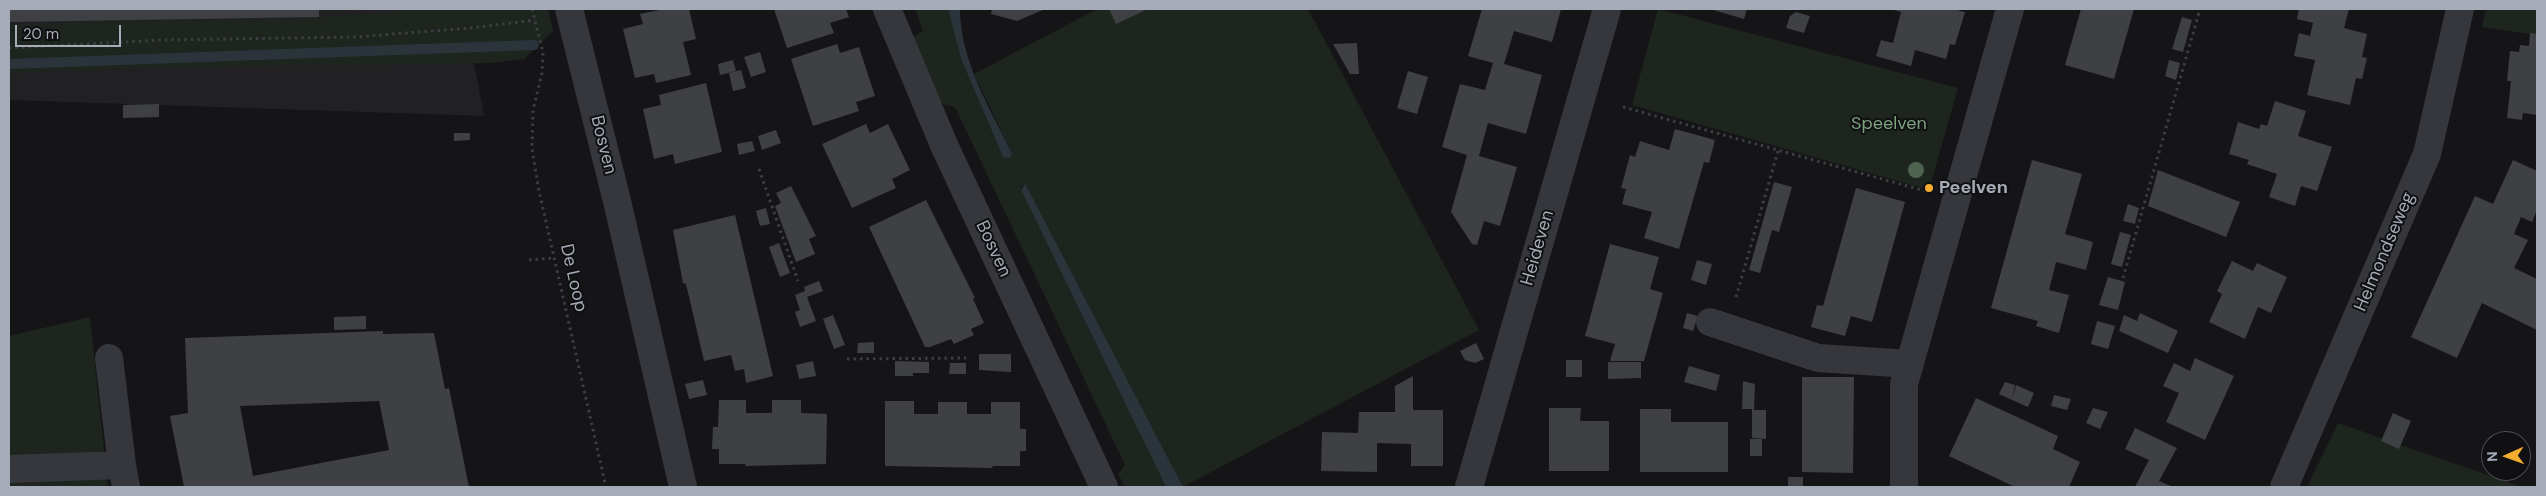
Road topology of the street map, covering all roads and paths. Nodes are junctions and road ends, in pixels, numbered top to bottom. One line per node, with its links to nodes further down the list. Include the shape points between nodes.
1 (532, 9): 8 (path, De Loop)
2 (569, 9): 26 (street, Bosven)
3 (887, 9): 27 (street, Bosven, via 944,145)
4 (1607, 9): 28 (street, Heideven)
5 (2010, 9): 13 (street)
6 (2200, 9): 16 (path)
7 (2460, 9): 30 (street, Helmondseweg, via 2427,154)
8 (534, 20): 9 (path, via 355,37 162,40); 14 (path, De Loop, via 543,52 542,73 533,110 532,149)
9 (9, 48)
10 (1622, 107): 11 (path)
11 (1778, 151): 13 (path); 18 (path)
12 (759, 169): 17 (path)
13 (1957, 200): 22 (street)
14 (555, 258): 15 (path); 25 (path, De Loop)
15 (529, 260)
16 (2123, 278)
17 (798, 281)
18 (1718, 325): 22 (street, via 1818,358)
19 (109, 358): 24 (street)
20 (966, 358): 21 (path)
21 (847, 359)
22 (1910, 364): 29 (street, via 1904,384)
23 (9, 469): 24 (street)
24 (124, 476)
25 (606, 487)
26 (683, 487)
27 (1104, 487)
28 (1469, 487)
29 (1904, 487)
30 (2284, 487)

